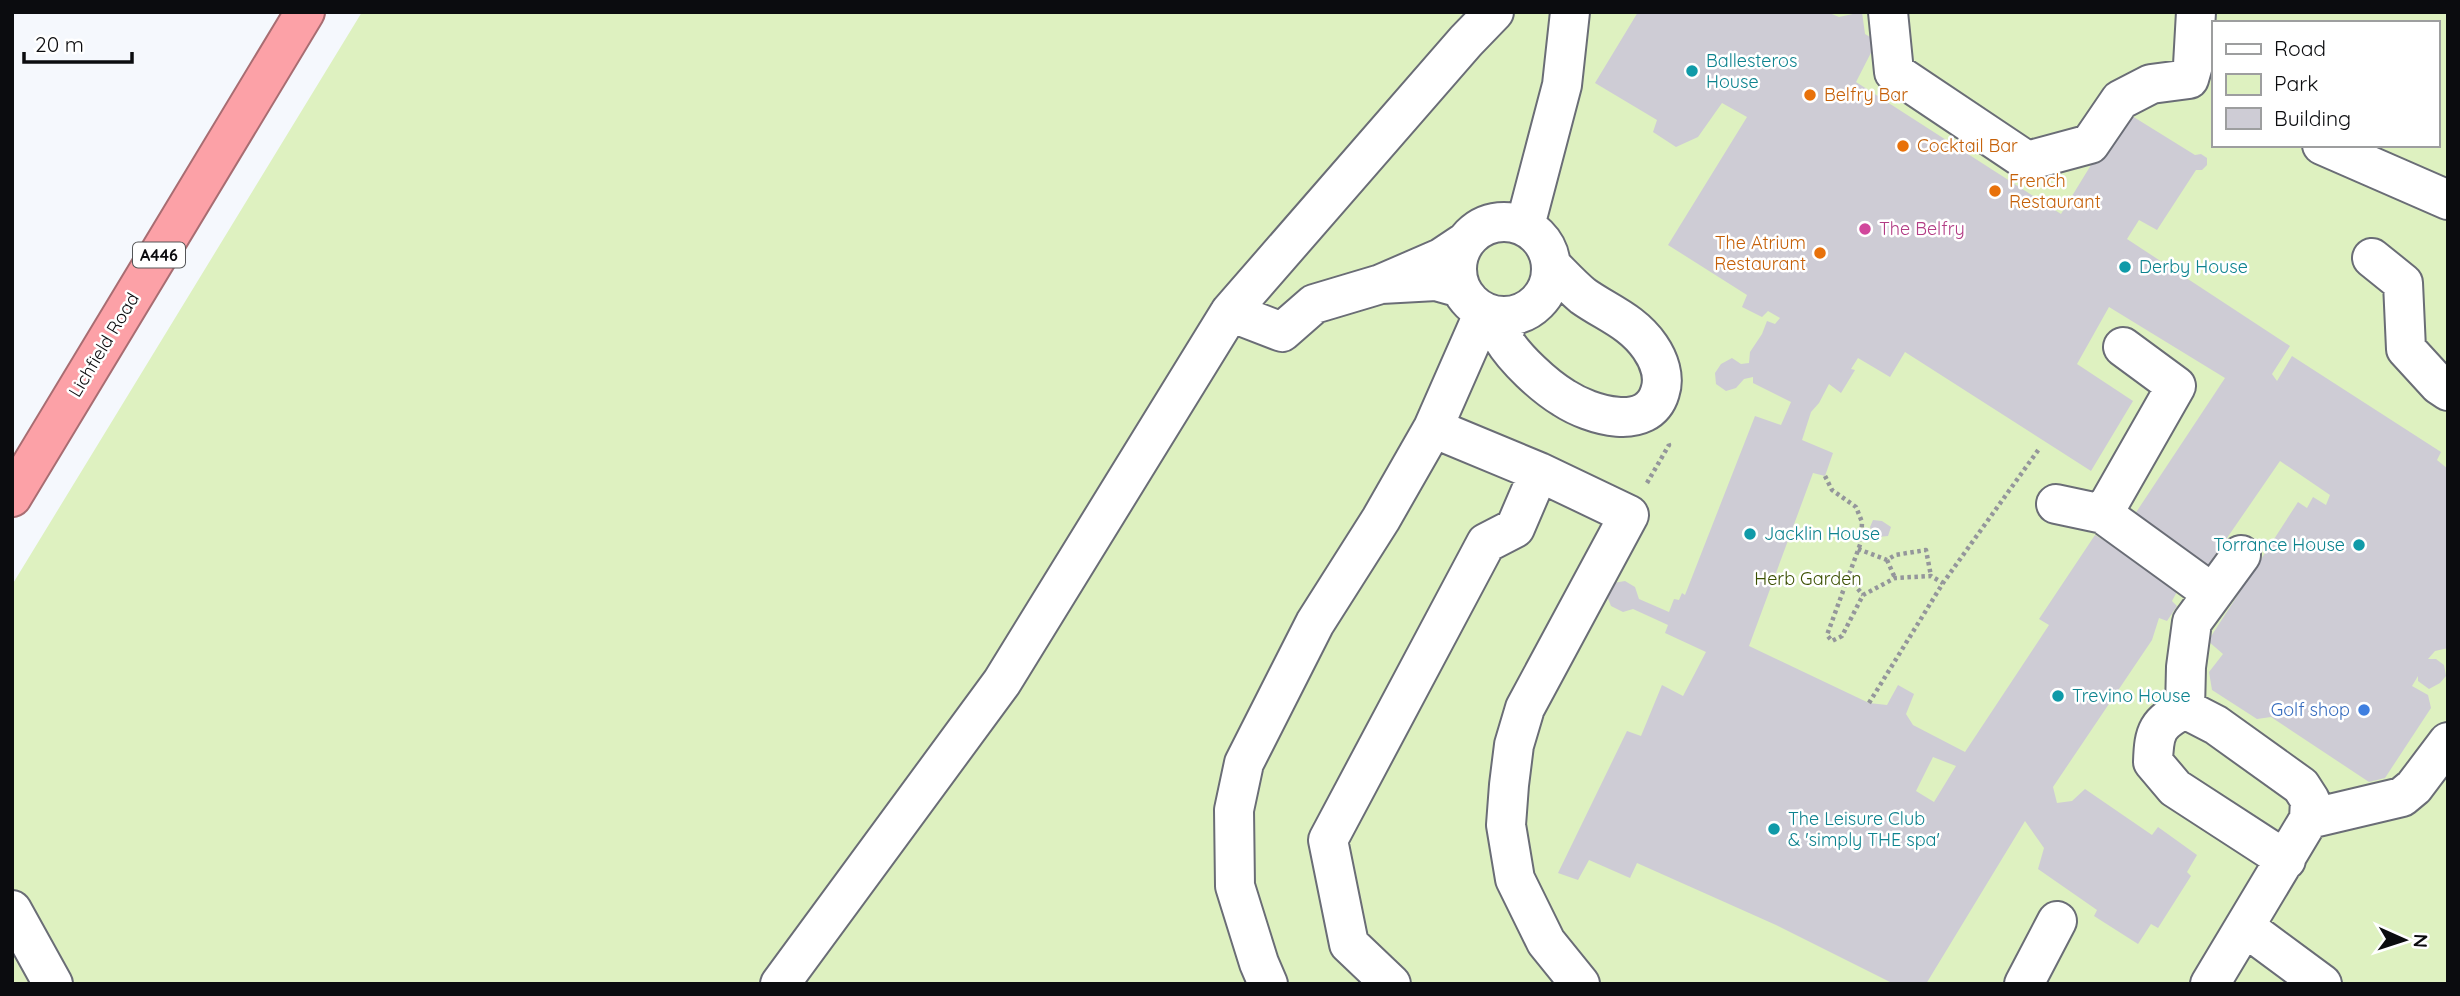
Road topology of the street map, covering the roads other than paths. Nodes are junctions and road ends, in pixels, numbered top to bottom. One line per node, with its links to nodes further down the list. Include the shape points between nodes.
1 (305, 12): 20 (highway, Lichfield Road / A446)
2 (1494, 12): 15 (lane)
3 (1570, 12): 9 (lane, via 1562,85)
4 (1888, 12): 6 (lane, via 1894,72 2027,161 2090,144 2120,100 2151,84)
5 (2196, 12): 6 (lane, via 2193,65)
6 (2201, 85)
7 (2327, 147): 8 (lane)
8 (2448, 200)
9 (1525, 226): 10 (lane, via 1497,222 1480,228); 12 (lane, via 1547,248)
10 (1465, 242): 13 (lane, via 1441,258); 14 (lane, via 1457,264)
11 (2372, 258): 17 (lane, via 2403,283 2406,349)
12 (1552, 266): 14 (lane, via 1551,281 1540,300 1521,313); 14 (lane, via 1583,295 1624,320 1659,360 1662,388 1656,405 1644,414 1628,417 1580,407 1562,397 1511,353)
13 (1381, 284): 14 (lane, via 1436,281); 15 (lane, via 1314,304 1282,332)
14 (1484, 305): 18 (lane)
15 (1230, 312): 34 (lane, via 1002,682)
16 (2123, 348): 22 (lane, via 2176,386)
17 (2448, 391)
18 (1433, 428): 19 (lane); 35 (lane, via 1315,623 1244,763 1234,810 1235,886)
19 (1539, 472): 32 (lane, via 1629,515 1525,708 1508,785 1506,825 1514,879 1546,942); 36 (lane, via 1515,528 1486,543 1328,840 1349,944)
20 (12, 497)
21 (2056, 504): 22 (lane)
22 (2103, 514): 24 (lane)
23 (2241, 555): 24 (lane)
24 (2212, 593): 25 (lane, via 2192,622)
25 (2185, 709): 27 (lane, via 2216,725 2301,786 2311,800); 28 (lane, via 2166,718 2154,735 2153,762 2175,788)
26 (2448, 741): 27 (lane, via 2402,797)
27 (2309, 819): 28 (lane)
28 (2286, 860): 31 (lane)
29 (12, 910): 33 (lane)
30 (2057, 921): 37 (lane)
31 (2245, 927): 38 (lane); 39 (lane)
32 (1575, 982)
33 (53, 984)
34 (780, 984)
35 (1268, 984)
36 (1391, 984)
37 (2024, 984)
38 (2210, 984)
39 (2322, 984)

